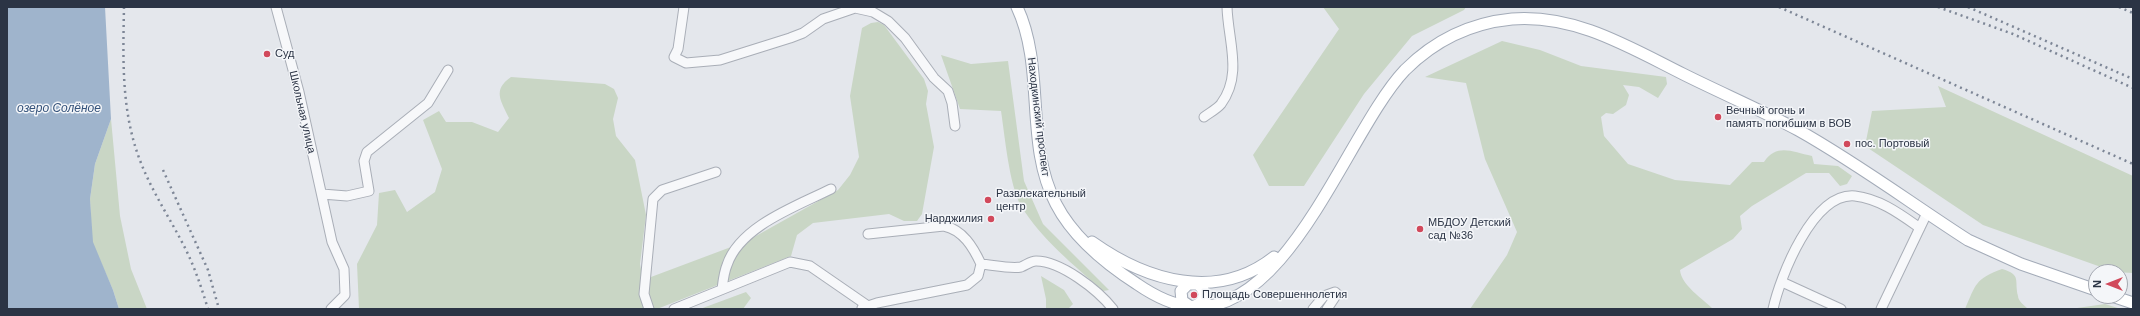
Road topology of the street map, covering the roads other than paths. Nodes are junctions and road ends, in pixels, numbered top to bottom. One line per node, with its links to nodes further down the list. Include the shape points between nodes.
1 (276, 7): 10 (street, Школьная улица, via 299,92)
2 (684, 7): 7 (street, via 678,49 674,57 686,63 732,57 803,33 823,19 855,8 873,12 888,20 905,38 934,78 948,91)
3 (1017, 7): 12 (main road, Находкинский проспект, via 1033,68 1042,167 1051,193)
4 (1227, 7): 6 (street, via 1234,62 1233,80 1220,104)
5 (448, 70): 10 (street, via 428,103 366,152 364,161 369,192 347,196)
6 (1204, 117)
7 (955, 126)
8 (716, 172): 27 (street, via 662,190 652,199 644,294)
9 (831, 190): 20 (street, via 771,219 744,238 727,264)
10 (322, 194): 26 (street, Школьная улица, via 332,242 346,281 345,295)
11 (1927, 213): 13 (street); 15 (main road, via 1797,130 1613,39 1569,23 1531,18 1475,26 1437,44 1419,57 1383,99); 19 (main road, via 1990,252)
12 (1068, 223): 18 (main road, via 1095,244 1125,262 1164,277); 23 (main road, via 1086,243 1123,275)
13 (1920, 228): 17 (street, via 1885,205 1854,196 1845,197 1822,209 1811,221); 34 (street)
14 (868, 234): 16 (street, via 944,226 959,232 974,248)
15 (1298, 235): 18 (main road, via 1286,249 1250,272 1221,282); 22 (main road, via 1283,255 1249,290 1229,300)
16 (981, 264): 24 (street, via 978,276 967,285); 29 (street, via 1020,267 1035,261 1047,264 1087,283)
17 (1782, 282): 32 (street); 33 (street)
18 (1193, 283): 21 (main road, via 1184,287); 22 (main road, via 1202,287)
19 (2088, 287)
20 (722, 289): 24 (street, via 790,262 810,266); 28 (street)
21 (1181, 292): 23 (main road); 25 (main road, via 1182,302)
22 (1205, 304): 25 (main road, via 1202,302)
23 (1171, 306): 25 (main road)
24 (864, 308)
25 (1190, 308)
26 (331, 309)
27 (648, 309)
28 (674, 309)
29 (1113, 309)
30 (1313, 309): 31 (street, via 1324,296 1334,292 1337,294)
31 (1328, 309)
32 (1773, 309)
33 (1841, 309)
34 (1881, 309)

